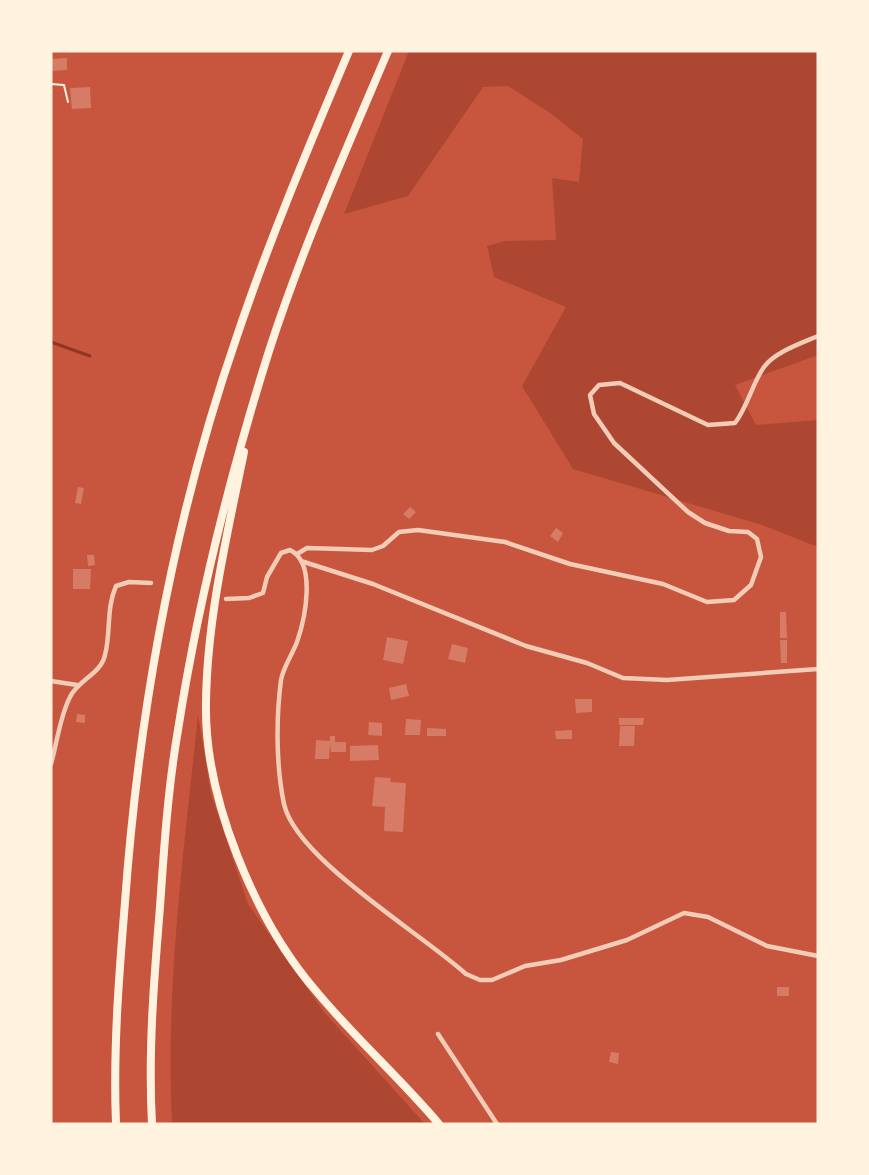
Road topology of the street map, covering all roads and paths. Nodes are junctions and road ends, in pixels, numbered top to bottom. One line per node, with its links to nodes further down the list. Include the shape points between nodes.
1 (349, 51): 17 (highway, via 289,190 236,338 206,436 164,609 142,726 129,841 120,963)
2 (388, 51): 6 (highway, via 322,203)
3 (51, 84): 4 (path, via 64,85)
4 (68, 102)
5 (818, 336): 7 (street, via 764,366 735,423 708,425 620,383 599,385 590,395 594,414 614,443 687,512 705,523 748,532 757,539 761,557 751,585 734,600 707,602 663,584 570,564 505,542 418,530 399,532 372,550 307,548)
6 (270, 349): 18 (highway, via 218,531 177,731 155,965); 19 (highway, via 229,524 209,645 206,705 210,750 222,806 238,860 285,950 315,991)
7 (297, 554): 8 (street); 10 (street, via 290,550 281,553 263,593)
8 (301, 561): 11 (street, via 373,584 526,646 623,678 667,680); 15 (street, via 306,572 306,597 297,641 281,678 280,698 284,804 291,822 316,855 466,974 492,980 525,966 561,960 627,940 684,913 708,917 766,946)
9 (151, 583): 13 (street, via 116,586 108,617 105,656 101,666)
10 (225, 599)
11 (818, 669)
12 (51, 681): 13 (street)
13 (77, 685): 14 (street, via 69,699)
14 (51, 764)
15 (818, 956)
16 (438, 1034): 20 (street)
17 (116, 1124)
18 (152, 1124)
19 (440, 1124)
20 (496, 1124)

